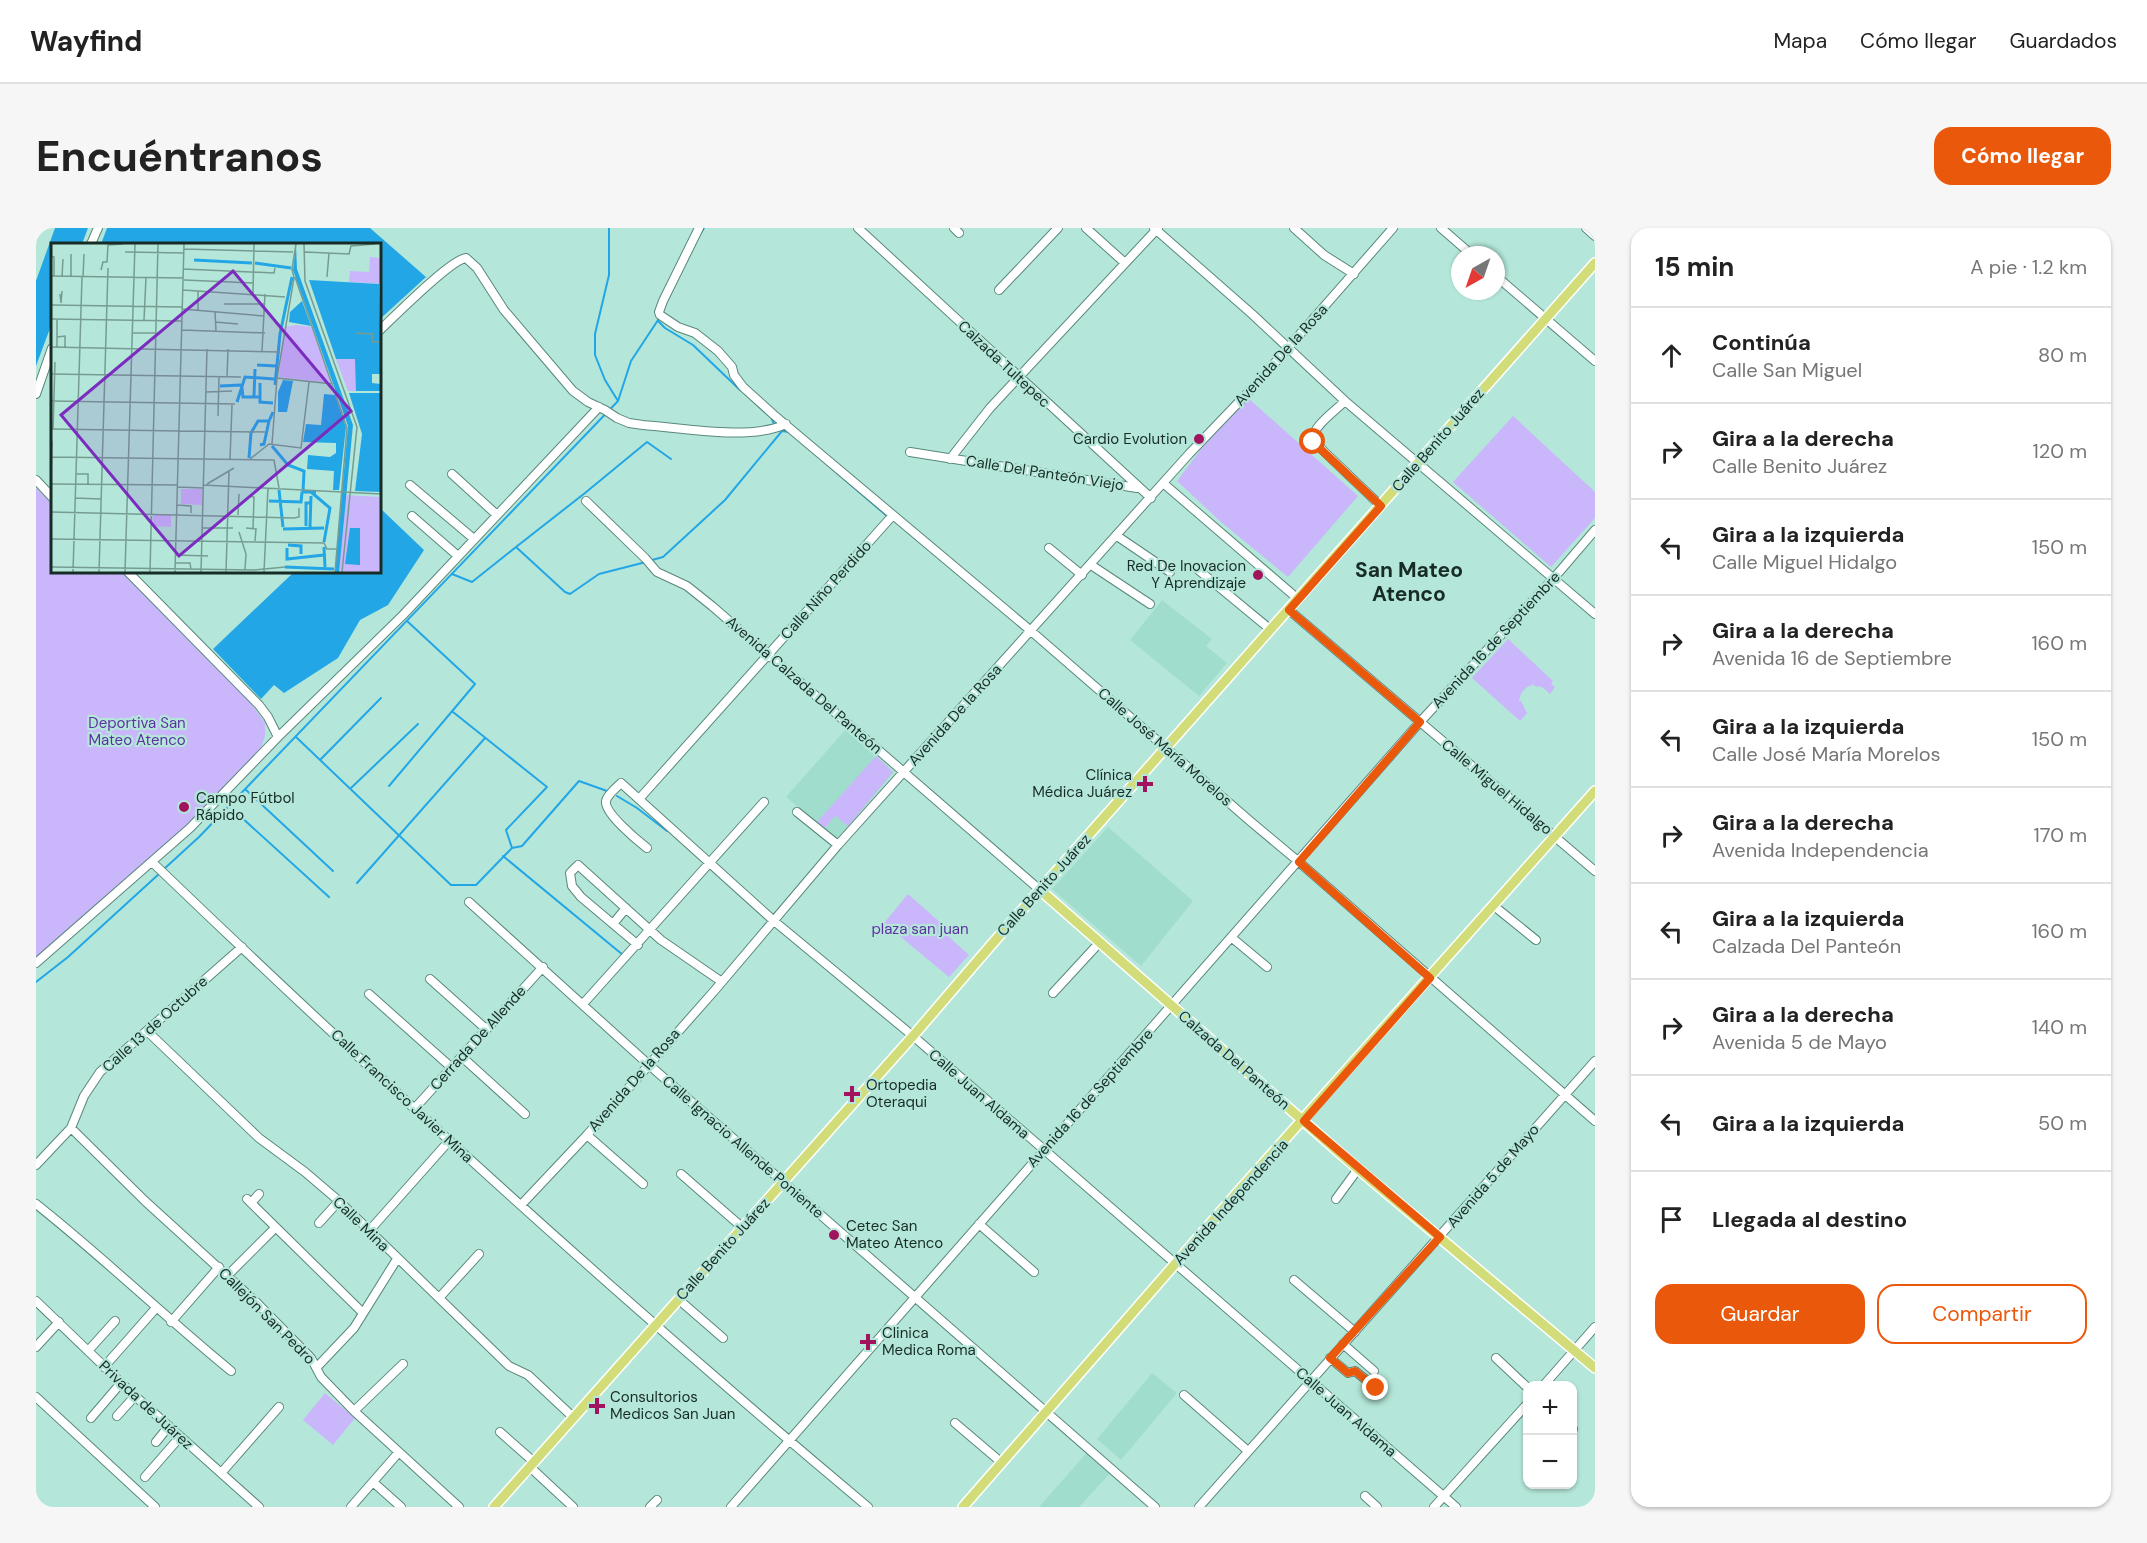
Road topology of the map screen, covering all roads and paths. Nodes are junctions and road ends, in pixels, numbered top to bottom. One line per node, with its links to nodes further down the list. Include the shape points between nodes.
1 (98, 228): 12 (street)
2 (699, 228): 28 (street, Calle José María Morelos, via 659,314 695,333 718,351 743,387)
3 (858, 228): 24 (street, Calzada Tultepec)
4 (1058, 228): 18 (street)
5 (1086, 228): 14 (street)
6 (1156, 228): 14 (street); 21 (street)
7 (1294, 228): 16 (street, via 1324,255)
8 (1393, 228): 16 (street, Avenida De la Rosa)
9 (1441, 228): 13 (street)
10 (1586, 228): 11 (street)
11 (1595, 236)
12 (91, 243)
13 (1462, 246)
14 (1125, 263): 24 (street)
15 (1595, 263): 19 (main road, Calle Benito Juárez)
16 (1354, 274): 21 (street, Avenida De la Rosa)
17 (1505, 284): 19 (street)
18 (999, 290)
19 (1546, 319): 23 (street); 31 (main road, Calle Benito Juárez)
20 (381, 329): 27 (street, via 437,278 466,258 554,371 573,392)
21 (1288, 348): 26 (street); 34 (street, Avenida De la Rosa)
22 (51, 351): 25 (street)
23 (1595, 361)
24 (1019, 376): 30 (street); 36 (street, Calzada Tultepec)
25 (36, 394)
26 (1345, 400): 31 (street); 40 (street, via 1317,429 1312,440)
27 (602, 409): 28 (street, via 629,423 643,425 753,433); 41 (street, via 556,450)
28 (786, 424): 42 (street, Calle José María Morelos)
29 (910, 452): 30 (street, Calle Del Panteón Viejo)
30 (950, 459): 36 (street, Calle Del Panteón Viejo)
31 (1419, 463): 40 (main road, Calle Benito Juárez); 54 (street)
32 (452, 474): 41 (street)
33 (36, 480): 37 (street)
34 (1163, 483): 38 (street, Avenida De la Rosa); 55 (street)
35 (410, 485): 46 (street)
36 (1139, 488): 38 (street, Calzada Tultepec)
37 (51, 496)
38 (1151, 498): 45 (street, Avenida De la Rosa)
39 (586, 501): 61 (street, Avenida Calzada Del Panteón, via 652,568 687,586)
40 (1381, 506): 55 (main road, Calle Benito Juárez)
41 (497, 515): 46 (street)
42 (893, 515): 60 (street, Calle José María Morelos); 61 (street, Calle Niño Perdido)
43 (411, 516): 48 (street)
44 (1595, 530): 54 (street, Avenida 16 de Septiembre)
45 (1117, 536): 49 (street, Avenida De la Rosa); 51 (street)
46 (474, 539): 48 (street)
47 (1049, 548): 53 (street)
48 (458, 556): 63 (street)
49 (1091, 565): 53 (street, Avenida De la Rosa); 56 (street)
50 (1196, 568): 59 (street)
51 (1170, 572)
52 (130, 573): 63 (street, via 260,705)
53 (1082, 575): 60 (street, Avenida De la Rosa)
54 (1554, 578): 58 (street); 62 (street, Avenida 16 de Septiembre)
55 (1298, 599): 57 (main road, Calle Benito Juárez)
56 (1150, 604)
57 (1289, 610): 59 (main road, Calle Benito Juárez); 62 (street, Calle Miguel Hidalgo)
58 (1595, 614)
59 (1271, 630): 64 (main road, Calle Benito Juárez)
60 (1031, 631): 64 (street, Calle José María Morelos); 65 (street, Avenida De la Rosa)
61 (768, 655): 65 (street, Avenida Calzada Del Panteón); 67 (street, Calle Niño Perdido)
62 (1420, 722): 70 (street, Calle Miguel Hidalgo); 74 (street, Avenida 16 de Septiembre)
63 (278, 737): 75 (street)
64 (1167, 748): 74 (street, Calle José María Morelos); 77 (main road, Calle Benito Juárez)
65 (904, 772): 71 (street, Avenida De la Rosa); 77 (street, Avenida Calzada Del Panteón)
66 (1595, 791): 70 (main road, Avenida Independencia)
67 (640, 798): 72 (street, Calle Juan Aldama, via 621,783 606,802 613,815); 73 (street, Calle Juan Aldama)
68 (764, 802): 73 (street)
69 (797, 812): 71 (street)
70 (1555, 835): 76 (street, Calle Miguel Hidalgo); 79 (main road, Avenida Independencia)
71 (838, 845): 81 (street, Avenida De la Rosa)
72 (647, 849)
73 (710, 862): 81 (street, Calle Juan Aldama); 83 (street)
74 (1299, 862): 84 (street, Avenida 16 de Septiembre); 92 (street, Calle José María Morelos)
75 (155, 865): 88 (street, Calle Francisco Javier Mina); 89 (street)
76 (1595, 871)
77 (1040, 890): 86 (main road, Calzada Del Panteón); 101 (main road, Calle Benito Juárez)
78 (469, 902): 90 (street, Calle Ignacio Allende Poniente)
79 (1494, 906): 85 (street); 92 (main road, Avenida Independencia)
80 (626, 908): 82 (street); 82 (street, via 578,865 570,873 572,886 581,897); 83 (street)
81 (774, 921): 94 (street, Avenida De la Rosa); 101 (street, Calle Juan Aldama)
82 (613, 924): 87 (street)
83 (651, 930): 87 (street); 94 (street, via 677,953)
84 (1231, 937): 91 (street); 98 (street, Avenida 16 de Septiembre)
85 (1536, 940)
86 (1100, 942): 95 (street); 98 (main road, Calzada Del Panteón)
87 (638, 945): 97 (street)
88 (242, 947): 100 (street, Calle 13 de Octubre); 107 (street, Calle Francisco Javier Mina)
89 (36, 963)
90 (543, 967): 97 (street, Calle Ignacio Allende Poniente); 99 (street, Cerrada De Allende)
91 (1266, 967)
92 (1430, 978): 106 (street, Calle José María Morelos); 109 (main road, Avenida Independencia)
93 (430, 980): 99 (street)
94 (722, 982): 104 (street, Avenida De la Rosa)
95 (1053, 993)
96 (369, 994): 105 (street)
97 (583, 1005): 104 (street, Calle Ignacio Allende Poniente)
98 (1172, 1006): 109 (main road, Calzada Del Panteón); 114 (street, Avenida 16 de Septiembre)
99 (486, 1029): 102 (street, Cerrada De Allende)
100 (147, 1031): 111 (street, Calle 13 de Octubre, via 100,1072); 122 (street, Calle Mina, via 259,1138)
101 (913, 1036): 114 (street, Calle Juan Aldama); 118 (main road, Calle Benito Juárez)
102 (462, 1057): 105 (street, Cerrada De Allende); 108 (street)
103 (1595, 1060): 106 (street, Avenida 5 de Mayo)
104 (648, 1064): 112 (street, Avenida De la Rosa); 118 (street, Calle Ignacio Allende Poniente)
105 (452, 1068): 107 (street, Cerrada De Allende)
106 (1564, 1094): 110 (street, Calle José María Morelos); 130 (street, Avenida 5 de Mayo)
107 (414, 1109): 113 (street, Calle Francisco Javier Mina)
108 (525, 1114)
109 (1304, 1121): 116 (main road, Calzada Del Panteón); 133 (main road, Avenida Independencia)
110 (1595, 1121)
111 (71, 1128): 115 (street, Calle 13 de Octubre); 134 (street, Callejón San Pedro)
112 (587, 1135): 119 (street); 124 (street, Avenida De la Rosa)
113 (449, 1141): 124 (street, Calle Francisco Javier Mina); 129 (street)
114 (1044, 1150): 126 (street, Avenida 16 de Septiembre); 133 (street, Calle Juan Aldama)
115 (36, 1165)
116 (1358, 1169): 121 (street); 130 (main road, Calzada Del Panteón)
117 (681, 1174): 128 (street)
118 (783, 1182): 128 (main road, Calle Benito Juárez); 138 (street, Calle Ignacio Allende Poniente)
119 (643, 1184)
120 (259, 1194): 127 (street, via 249,1201)
121 (1336, 1199)
122 (339, 1201): 125 (street); 129 (street, Calle Mina)
123 (36, 1204): 142 (street)
124 (521, 1205): 147 (street, Calle Francisco Javier Mina)
125 (319, 1223)
126 (979, 1224): 135 (street); 138 (street, Avenida 16 de Septiembre)
127 (275, 1228): 136 (street); 143 (street)
128 (742, 1228): 140 (main road, Calle Benito Juárez)
129 (369, 1231): 132 (street, Calle Mina)
130 (1440, 1237): 149 (street, Avenida 5 de Mayo); 153 (main road, Calzada Del Panteón)
131 (479, 1254): 139 (street)
132 (397, 1259): 139 (street, Calle Mina); 143 (street)
133 (1175, 1265): 163 (street, Calle Juan Aldama); 174 (main road, Avenida Independencia)
134 (219, 1267): 136 (street, Callejón San Pedro); 146 (street)
135 (1034, 1272)
136 (227, 1276): 159 (street, Callejón San Pedro)
137 (1294, 1280): 149 (street)
138 (915, 1297): 174 (street, Calle Ignacio Allende Poniente); 182 (street, Avenida 16 de Septiembre)
139 (439, 1298): 177 (street, Calle Mina, via 509,1366 528,1375)
140 (678, 1299): 147 (main road, Calle Benito Juárez); 150 (street)
141 (36, 1301): 145 (street, Privada de Juárez)
142 (156, 1308): 146 (street); 158 (street)
143 (362, 1312): 159 (street, via 354,1328)
144 (115, 1321): 154 (street)
145 (59, 1322): 152 (street); 154 (street, Privada de Juárez)
146 (171, 1322): 161 (street)
147 (656, 1324): 177 (main road, Calle Benito Juárez); 182 (street, Calle Francisco Javier Mina)
148 (1595, 1328): 153 (street)
149 (1355, 1332): 151 (street, Avenida 5 de Mayo)
150 (723, 1338)
151 (1343, 1344): 155 (street, Avenida 5 de Mayo); 162 (street)
152 (36, 1347)
153 (1575, 1350): 160 (main road, Calzada Del Panteón); 164 (street)
154 (88, 1351): 158 (street, Privada de Juárez)
155 (1330, 1358): 163 (street, Avenida 5 de Mayo); 167 (street)
156 (1496, 1358): 166 (street)
157 (403, 1364): 173 (street)
158 (104, 1366): 165 (street, Privada de Juárez)
159 (317, 1367): 173 (street, Callejón San Pedro, via 321,1377)
160 (1595, 1368)
161 (231, 1371)
162 (1374, 1371)
163 (1311, 1381): 184 (street, Avenida 5 de Mayo); 192 (street, Calle Juan Aldama)
164 (1547, 1381)
165 (121, 1383): 169 (street, Privada de Juárez); 176 (street)
166 (1523, 1384)
167 (1376, 1388)
168 (1184, 1395): 184 (street)
169 (135, 1396): 175 (street); 179 (street, Privada de Juárez)
170 (36, 1397): 194 (street)
171 (1523, 1406): 192 (street)
172 (279, 1407): 188 (street)
173 (354, 1411): 185 (street, Callejón San Pedro)
174 (1047, 1411): 186 (main road, Avenida Independencia); 205 (street, Calle Ignacio Allende Poniente)
175 (117, 1416)
176 (91, 1418)
177 (574, 1418): 187 (main road, Calle Benito Juárez)
178 (955, 1423): 186 (street)
179 (169, 1426): 181 (street, Privada de Juárez); 183 (street)
180 (500, 1432): 187 (street)
181 (180, 1437): 188 (street, Privada de Juárez); 189 (street)
182 (789, 1441): 202 (street, Avenida 16 de Septiembre); 203 (street, Calle Francisco Javier Mina)
183 (156, 1442)
184 (1248, 1451): 206 (street, Avenida 5 de Mayo)
185 (399, 1452): 190 (street); 198 (street, Callejón San Pedro)
186 (1002, 1463): 204 (main road, Avenida Independencia)
187 (532, 1465): 199 (main road, Calle Benito Juárez); 200 (street)
188 (222, 1472): 195 (street, Privada de Juárez)
189 (145, 1477)
190 (373, 1482): 196 (street); 197 (street)
191 (1365, 1496): 207 (street)
192 (1443, 1496): 208 (street); 209 (street, Calle Juan Aldama)
193 (657, 1500): 201 (street)
194 (155, 1507)
195 (259, 1507)
196 (351, 1507)
197 (401, 1507)
198 (459, 1507)
199 (494, 1507)
200 (573, 1507)
201 (650, 1507)
202 (731, 1507)
203 (868, 1507)
204 (963, 1507)
205 (1155, 1507)
206 (1199, 1507)
207 (1377, 1507)
208 (1434, 1507)
209 (1456, 1507)

